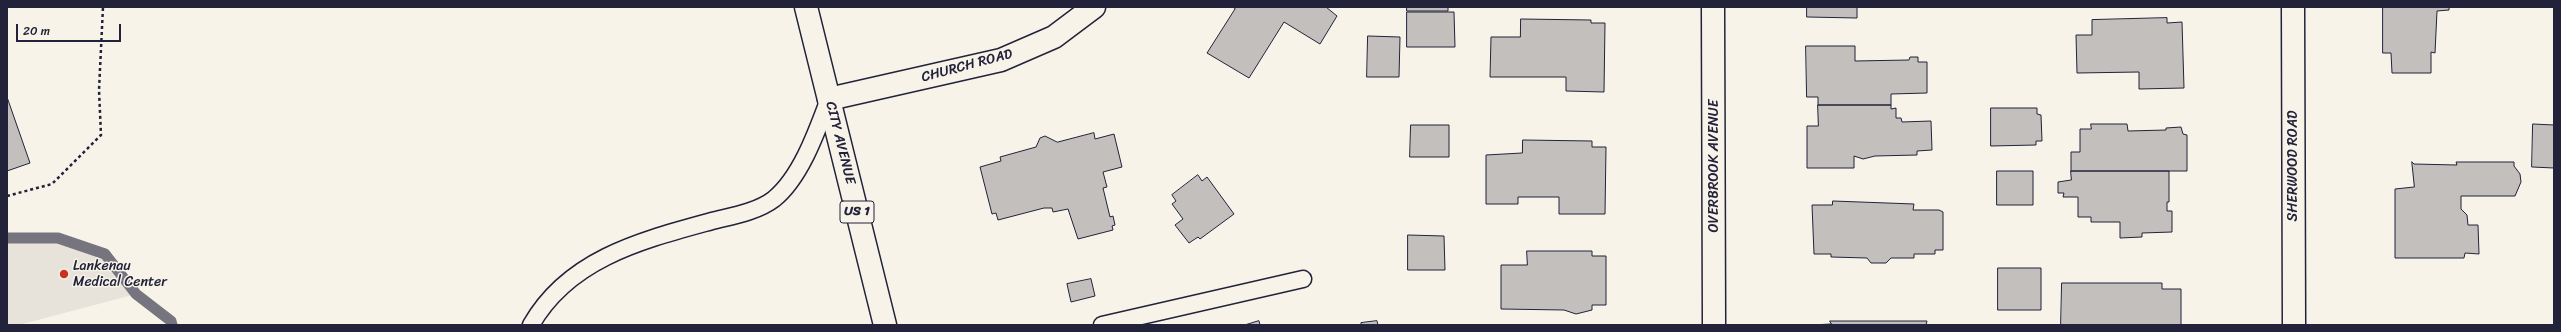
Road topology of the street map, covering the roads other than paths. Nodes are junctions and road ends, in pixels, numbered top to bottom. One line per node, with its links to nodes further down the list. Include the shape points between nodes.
1 (806, 7): 5 (main road, CITY AVENUE / US 1)
2 (1094, 7): 5 (main road, CHURCH ROAD, via 1054,37 1001,60)
3 (1713, 7): 10 (main road, OVERBROOK AVENUE)
4 (2293, 7): 11 (main road, SHERWOOD ROAD)
5 (829, 99): 7 (lane, via 809,149 774,199 752,210 647,239 615,251 582,269 557,292); 8 (main road, CITY AVENUE / US 1)
6 (1303, 279): 9 (lane)
7 (532, 325)
8 (885, 325)
9 (1102, 325)
10 (1714, 325)
11 (2294, 325)

